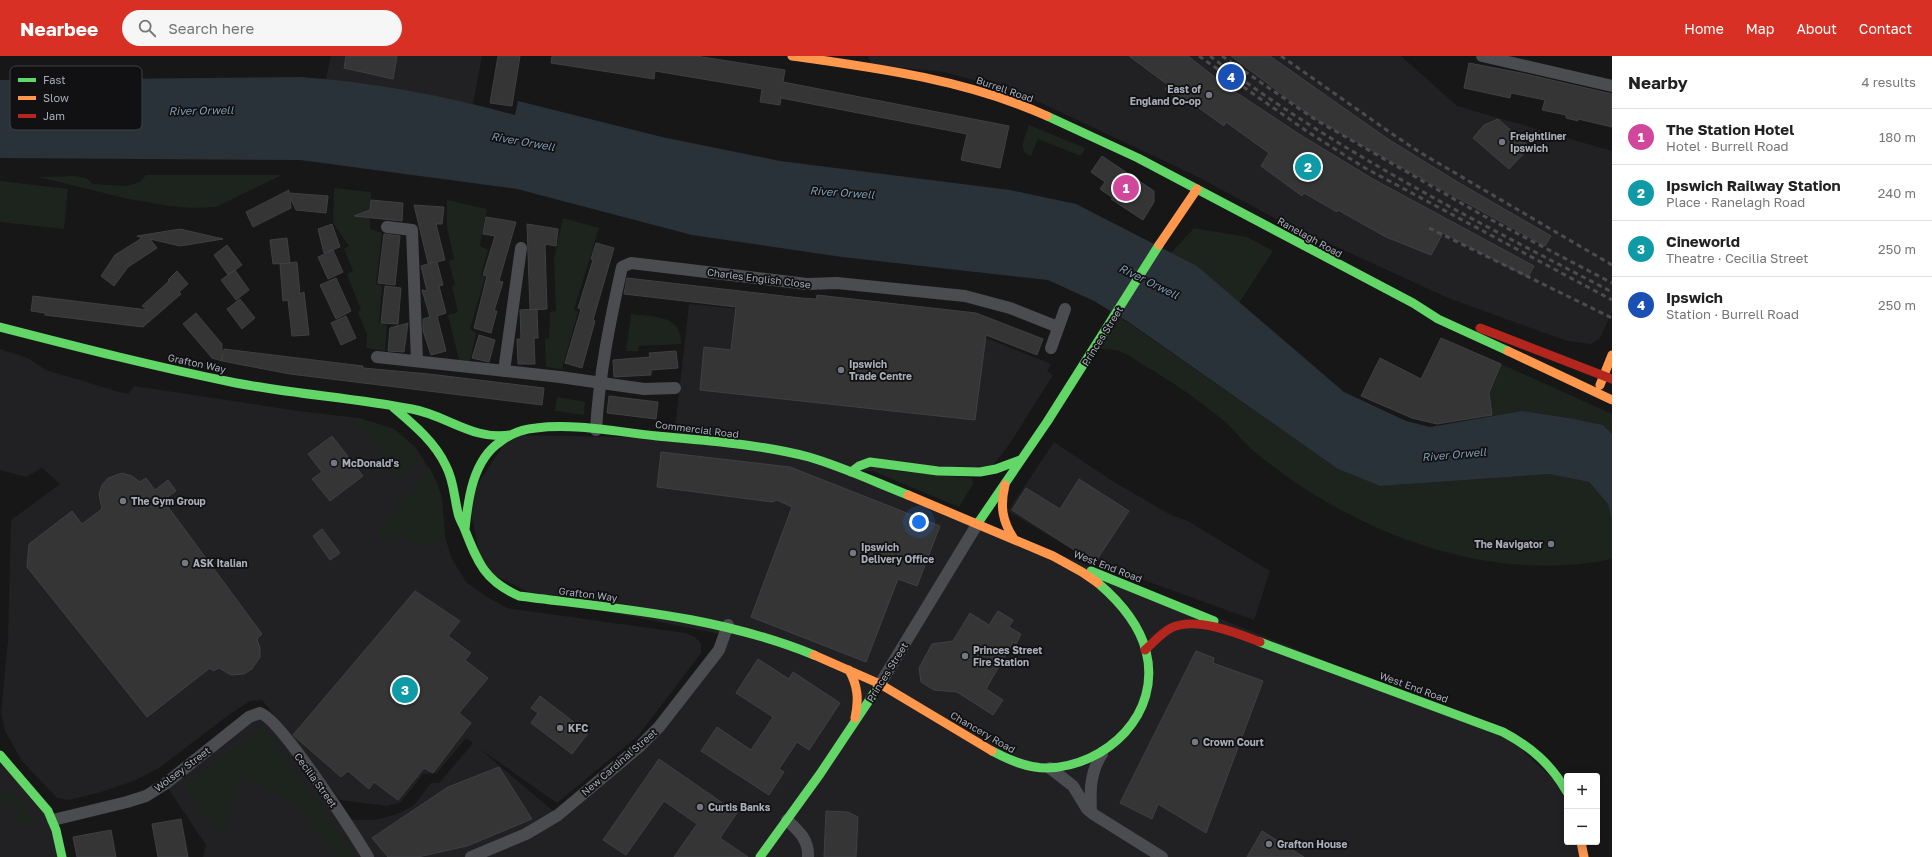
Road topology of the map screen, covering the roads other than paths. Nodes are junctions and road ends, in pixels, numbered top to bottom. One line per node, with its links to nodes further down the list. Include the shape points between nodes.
1 (792, 56): 3 (main road, Burrell Road)
2 (1482, 56): 4 (street)
3 (851, 60): 5 (main road, Burrell Road, via 942,81 1016,103 1111,145)
4 (1612, 86)
5 (1197, 189): 8 (main road, Ranelagh Road); 25 (main road, Princes Street)
6 (387, 227): 15 (street, via 412,230)
7 (521, 248): 16 (street)
8 (1413, 303): 17 (main road, Ranelagh Road); 20 (main road, Ranelagh Road, via 1438,319)
9 (1065, 309): 11 (street)
10 (0, 327): 22 (main road, Grafton Way, via 120,358 237,383)
11 (1058, 327): 12 (street); 18 (street, Charles English Close, via 1010,308 965,296 837,283 799,284 630,263 622,267)
12 (1051, 348)
13 (1612, 356): 17 (main road)
14 (377, 357): 15 (street)
15 (418, 361): 16 (street)
16 (504, 371): 18 (street)
17 (1608, 378): 20 (main road)
18 (599, 382): 19 (street, via 648,390); 23 (street, Charles English Close)
19 (675, 388)
20 (1597, 393): 21 (main road, Ranelagh Road)
21 (1612, 400)
22 (393, 407): 24 (main road, Grafton Way, via 430,414 482,435); 29 (main road, Grafton Way, via 418,428 446,465 453,486 458,516)
23 (596, 430): 24 (main road, Commercial Road, via 562,426 533,428); 26 (main road, Commercial Road, via 777,450 818,460)
24 (510, 435): 29 (main road, Commercial Road, via 493,447 478,470 468,499)
25 (1020, 460): 26 (main road, via 980,472 953,472 870,462 858,466); 27 (main road, Princes Street)
26 (851, 472): 28 (main road, Commercial Road)
27 (1006, 481): 28 (main road, Princes Street); 30 (main road, Princes Street, via 1001,500 1002,518)
28 (978, 523): 30 (main road, Chancery Road); 36 (street, Princes Street)
29 (465, 529): 32 (main road, Grafton Way, via 471,550 483,570 490,580 506,591 525,597 697,618)
30 (1014, 539): 31 (main road, Chancery Road)
31 (1063, 561): 33 (main road, West End Road, via 1207,617); 34 (main road, Chancery Road, via 1095,581 1121,605 1136,626)
32 (728, 625): 35 (main road, Grafton Way, via 788,644); 49 (street, New Cardinal Street, via 719,650 660,727 639,747 558,815 526,834)
33 (1233, 632): 34 (main road, West End Road, via 1193,623 1181,624 1166,631); 42 (main road, West End Road, via 1503,732 1530,746 1547,761)
34 (1146, 650): 39 (main road, Chancery Road, via 1150,676 1147,694 1138,716 1126,734)
35 (849, 670): 36 (main road, Grafton Way); 38 (main road, via 857,686)
36 (880, 684): 38 (main road, Princes Street); 41 (main road, Chancery Road, via 998,754 1028,767)
37 (255, 714): 44 (street, Wolsey Street, via 146,796); 48 (street, Cecilia Street, via 264,714 270,718 334,803)
38 (854, 722): 45 (main road, Princes Street)
39 (1102, 754): 41 (main road, Chancery Road, via 1072,766); 43 (street, via 1092,774)
40 (0, 759): 44 (main road, via 45,807)
41 (1050, 768): 43 (street, via 1073,786)
42 (1564, 786)
43 (1091, 812): 52 (street)
44 (53, 820): 47 (main road)
45 (787, 820): 50 (main road, Princes Street); 51 (street, via 803,836 807,844)
46 (1582, 845): 53 (main road)
47 (62, 857)
48 (368, 857)
49 (471, 857)
50 (760, 857)
51 (808, 857)
52 (1162, 857)
53 (1584, 857)

